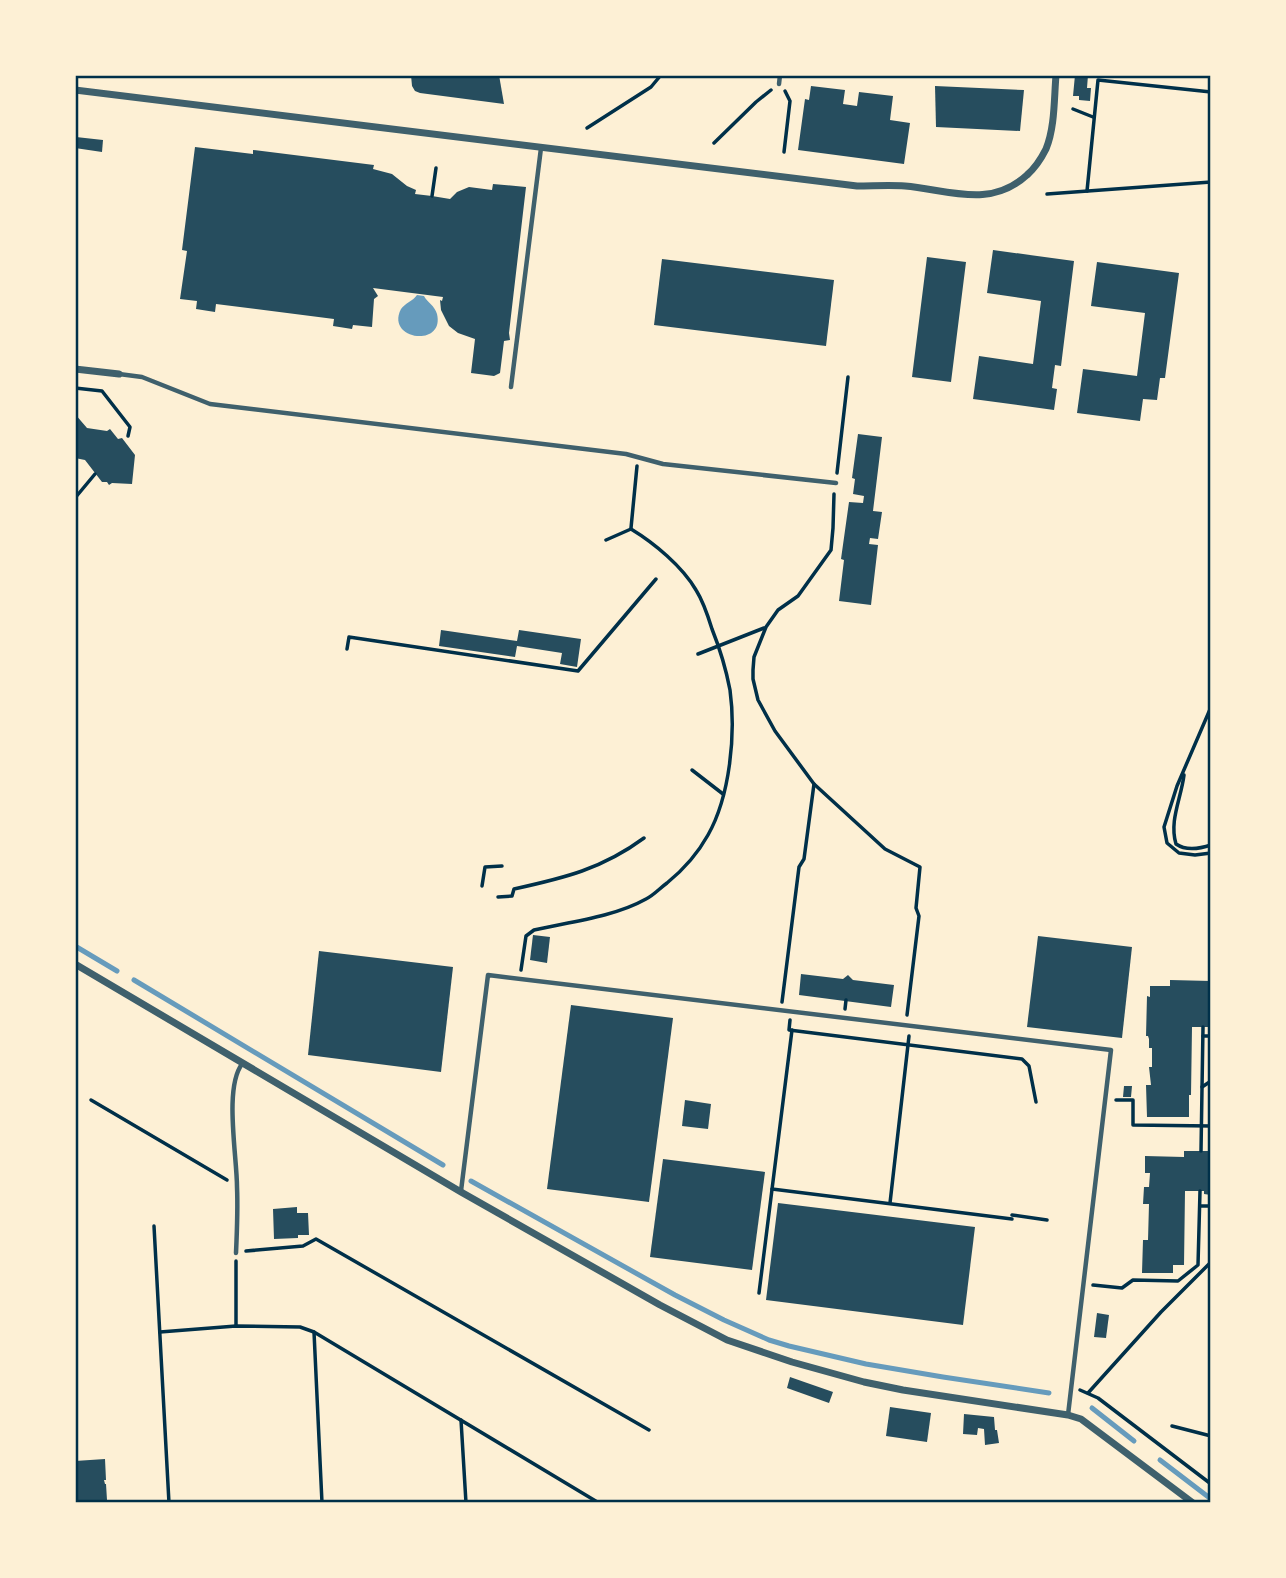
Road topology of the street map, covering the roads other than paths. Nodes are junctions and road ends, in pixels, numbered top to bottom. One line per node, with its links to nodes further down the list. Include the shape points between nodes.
1 (780, 75): 3 (lane)
2 (1056, 75): 5 (street, via 1046,148 1031,171 1003,192 979,195 857,186)
3 (779, 84)
4 (75, 90): 5 (street)
5 (541, 148): 8 (lane)
6 (75, 369): 7 (street)
7 (119, 374): 9 (lane, via 142,377 210,404)
8 (512, 387)
9 (836, 483)
10 (75, 964): 11 (street)
11 (242, 1064): 12 (street); 13 (lane, via 232,1096)
12 (461, 1192): 14 (street, via 688,1320 764,1354 877,1384); 14 (lane, via 488,975 1111,1050)
13 (236, 1253)
14 (1068, 1415): 15 (street, via 1081,1419)
15 (1193, 1503)

